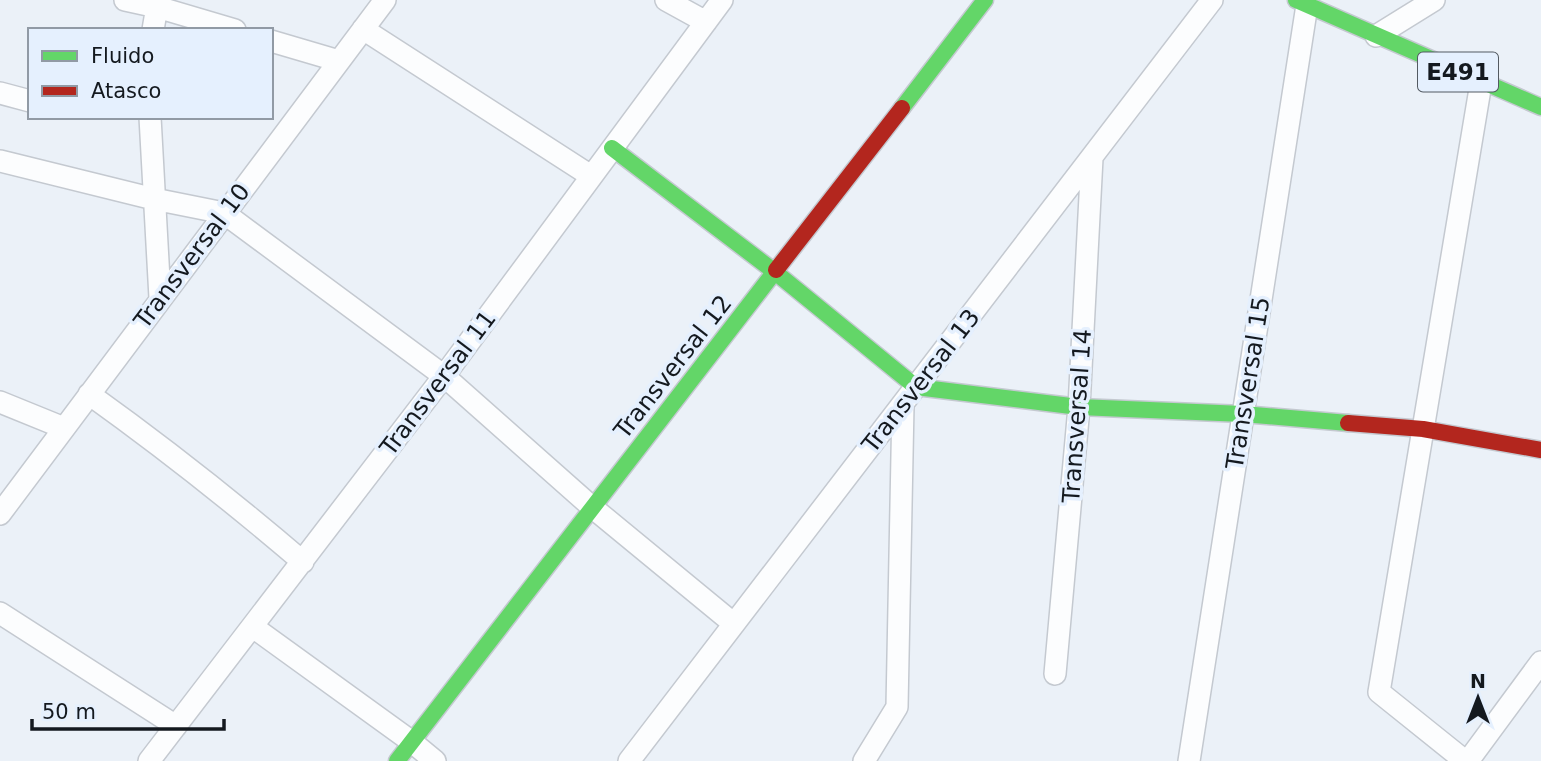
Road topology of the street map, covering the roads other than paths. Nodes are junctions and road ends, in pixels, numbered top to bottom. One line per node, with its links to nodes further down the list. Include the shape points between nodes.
1 (125, 0): 8 (street)
2 (385, 0): 13 (street, Transversal 10)
3 (666, 0): 10 (street)
4 (722, 0): 10 (street, Transversal 11)
5 (985, 0): 28 (main road, Transversal 12)
6 (1212, 0): 23 (street, Transversal 13)
7 (1434, 0): 14 (street)
8 (157, 3): 11 (street); 12 (street)
9 (1301, 3): 14 (main road, E491); 36 (street, Transversal 15)
10 (706, 22): 22 (street, Transversal 11)
11 (153, 28)
12 (229, 28)
13 (363, 29): 16 (street, Transversal 10); 25 (street)
14 (1376, 36): 17 (main road, E491)
15 (273, 42): 16 (street)
16 (339, 61): 27 (street, Transversal 10)
17 (1481, 83): 20 (main road, E491); 38 (street)
18 (0, 93): 19 (street)
19 (28, 100)
20 (1541, 107)
21 (150, 119): 26 (street)
22 (612, 148): 25 (street, Transversal 11); 28 (main road)
23 (1092, 158): 31 (street, Transversal 13); 35 (street, Transversal 14)
24 (0, 161): 26 (street)
25 (591, 176): 30 (street, Transversal 11)
26 (154, 199): 27 (street); 29 (street)
27 (224, 213): 29 (street, Transversal 10); 30 (street)
28 (775, 272): 31 (main road); 40 (main road, Transversal 12)
29 (160, 298): 32 (street, Transversal 10)
30 (444, 376): 40 (street); 42 (street, Transversal 11)
31 (916, 387): 34 (street, Transversal 13); 35 (main road)
32 (89, 394): 37 (street, Transversal 10); 42 (street)
33 (0, 402): 37 (street)
34 (903, 405): 44 (street, Transversal 13); 54 (street, via 897,707)
35 (1079, 407): 36 (main road); 47 (street, Transversal 14)
36 (1243, 414): 38 (main road); 55 (street, Transversal 15)
37 (64, 428): 41 (street, Transversal 10)
38 (1423, 429): 39 (main road); 56 (street, via 1379,692)
39 (1541, 450)
40 (593, 508): 44 (street); 49 (main road, Transversal 12)
41 (0, 514)
42 (303, 562): 45 (street, Transversal 11)
43 (0, 613): 48 (street)
44 (734, 624): 53 (street, Transversal 13)
45 (253, 627): 48 (street, Transversal 11); 49 (street)
46 (1541, 662): 56 (street)
47 (1055, 674)
48 (176, 726): 50 (street, Transversal 11)
49 (412, 742): 51 (main road, Transversal 12); 52 (street)
50 (149, 761)
51 (397, 761)
52 (435, 761)
53 (629, 761)
54 (864, 761)
55 (1189, 761)
56 (1466, 761)

